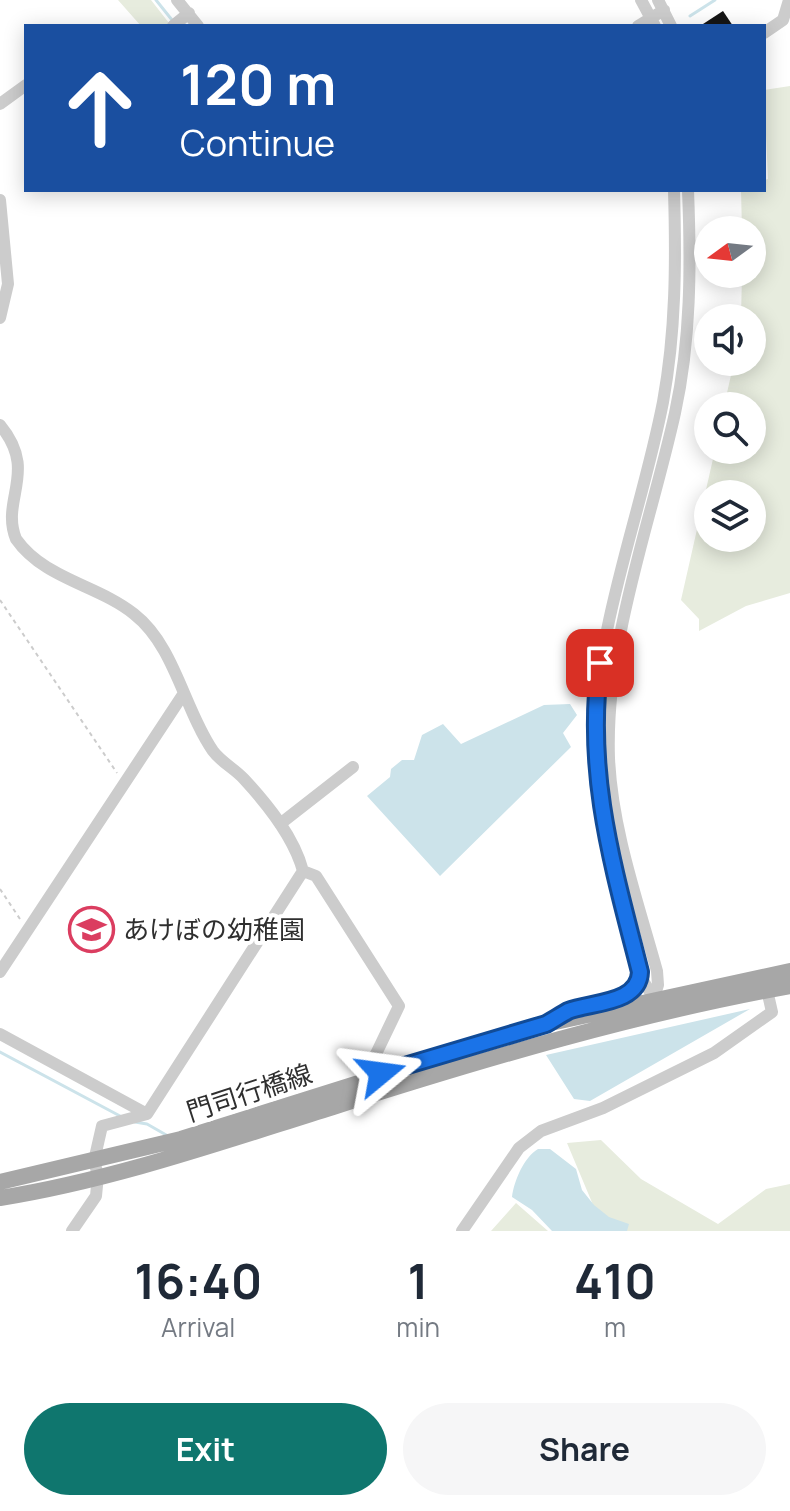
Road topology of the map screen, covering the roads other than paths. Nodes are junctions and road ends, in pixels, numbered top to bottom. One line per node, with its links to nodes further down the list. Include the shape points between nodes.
1 (177, 0): 5 (street)
2 (641, 0): 6 (street)
3 (789, 0): 10 (street, via 783,20)
4 (661, 5): 6 (street); 9 (street)
5 (189, 13): 7 (street); 8 (street)
6 (653, 22)
7 (175, 24)
8 (197, 24)
9 (670, 24)
10 (766, 32)
11 (24, 86): 12 (street)
12 (0, 104)
13 (674, 192): 25 (street, via 675,305 668,369 606,633 595,713 603,821)
14 (688, 192): 22 (street, via 690,282 684,363 626,612 610,714 609,760 617,819)
15 (0, 200): 16 (street, via 8,284)
16 (0, 318)
17 (0, 425): 18 (street, via 12,440 18,461 8,520 16,540 49,570 135,614 154,635)
18 (184, 693): 20 (street, via 213,752 244,779); 24 (street)
19 (353, 767): 20 (street)
20 (280, 824): 21 (street, via 298,851)
21 (303, 871): 34 (street, via 316,876 399,1006 375,1056); 35 (street)
22 (657, 971): 29 (street, via 670,989); 30 (street)
23 (790, 971): 29 (main road, 門司行橋線)
24 (0, 972)
25 (640, 972): 30 (street); 32 (street, via 638,985 628,994 568,1011)
26 (790, 980): 30 (main road, via 670,1002)
27 (790, 986): 28 (main road, 門司行橋線)
28 (767, 990): 31 (main road, 門司行橋線); 40 (street, via 772,1012 714,1053 603,1108 541,1131 519,1148)
29 (684, 992): 30 (main road, 門司行橋線)
30 (655, 998): 31 (street); 32 (main road, 門司行橋線)
31 (640, 1017): 34 (main road, 門司行橋線)
32 (546, 1024): 34 (main road, 門司行橋線)
33 (0, 1034): 35 (street)
34 (383, 1082): 36 (main road, 門司行橋線)
35 (147, 1114): 36 (street, via 102,1126)
36 (96, 1168): 37 (main road, 門司行橋線); 38 (main road, 門司行橋線, via 63,1186); 39 (street, via 96,1196)
37 (0, 1182)
38 (0, 1198)
39 (72, 1231)
40 (462, 1231)

